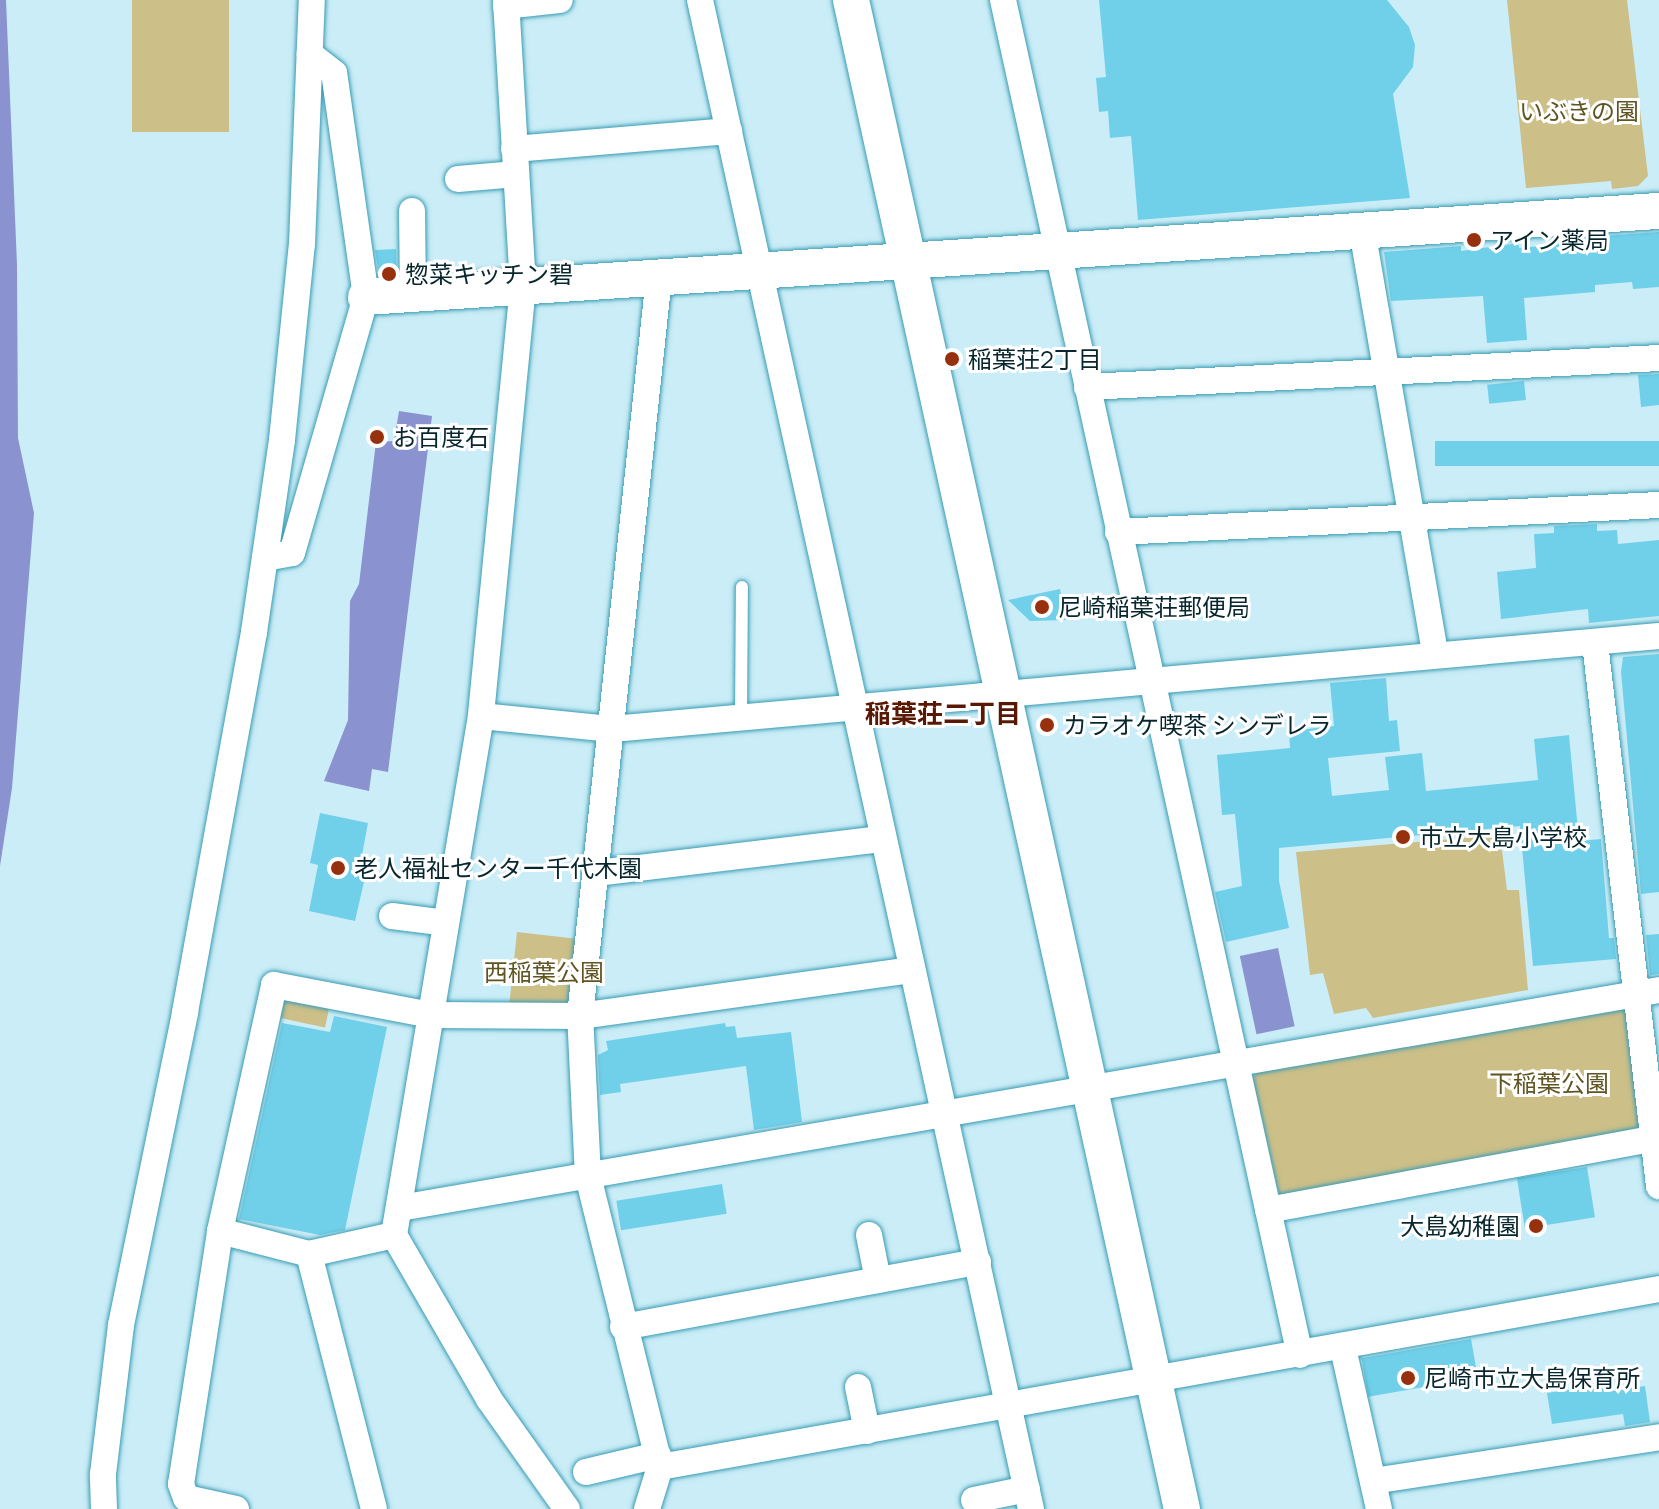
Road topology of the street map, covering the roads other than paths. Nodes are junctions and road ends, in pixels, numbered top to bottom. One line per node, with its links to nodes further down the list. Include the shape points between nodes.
1 (312, 0): 7 (street)
2 (560, 0): 6 (street)
3 (700, 0): 8 (street)
4 (851, 0): 15 (street)
5 (1003, 0): 14 (street)
6 (506, 3): 9 (street)
7 (310, 54): 20 (street, via 334,73); 27 (street, via 302,244)
8 (729, 131): 9 (street); 16 (street)
9 (515, 161): 10 (street); 18 (street)
10 (458, 179)
11 (412, 211): 19 (street)
12 (1659, 211): 13 (street)
13 (1362, 230): 14 (street); 22 (street)
14 (1056, 251): 15 (street); 23 (street)
15 (908, 261): 16 (street); 33 (street)
16 (759, 269): 17 (street); 34 (street)
17 (659, 277): 18 (street); 37 (street)
18 (523, 286): 19 (street); 35 (street)
19 (413, 294): 20 (street)
20 (366, 297): 27 (street, via 292,553)
21 (1659, 358): 22 (street)
22 (1387, 372): 23 (street); 25 (street)
23 (1087, 387): 26 (street)
24 (1659, 505): 25 (street)
25 (1413, 516): 26 (street); 31 (street)
26 (1118, 532): 32 (street)
27 (265, 558): 74 (street, via 185,1012 121,1325 103,1474)
28 (742, 587): 36 (lane)
29 (1659, 636): 30 (street)
30 (1595, 643): 31 (street); 43 (street)
31 (1435, 653): 32 (street)
32 (1154, 683): 33 (street); 46 (street)
33 (1004, 695): 34 (street); 47 (street)
34 (855, 710): 36 (street); 38 (street)
35 (481, 716): 37 (street); 41 (street)
36 (741, 719): 37 (street)
37 (612, 729): 39 (street)
38 (883, 839): 39 (street); 42 (street)
39 (596, 873): 45 (street)
40 (392, 916): 41 (street)
41 (446, 923): 44 (street)
42 (911, 970): 45 (street); 48 (street)
43 (1650, 991): 46 (street); 49 (street)
44 (432, 1015): 45 (street); 52 (street); 54 (street, via 274,985)
45 (580, 1016): 50 (street)
46 (1235, 1067): 47 (street); 53 (street)
47 (1091, 1092): 48 (street); 64 (street)
48 (944, 1117): 50 (street); 58 (street)
49 (1652, 1139): 51 (street); 53 (street)
50 (588, 1177): 52 (street); 61 (street)
51 (1659, 1186)
52 (400, 1208): 55 (street)
53 (1268, 1210): 63 (street)
54 (220, 1231): 57 (street); 75 (street, via 181,1484 186,1498)
55 (394, 1235): 57 (street); 77 (street, via 489,1399)
56 (869, 1235): 59 (street)
57 (309, 1254): 76 (street)
58 (978, 1262): 59 (street); 66 (street)
59 (878, 1280): 61 (street)
60 (1659, 1289): 62 (street)
61 (623, 1327): 69 (street)
62 (1343, 1348): 63 (street); 71 (street)
63 (1300, 1355): 64 (street)
64 (1154, 1382): 66 (street); 79 (street)
65 (858, 1387): 67 (street)
66 (1009, 1407): 67 (street); 72 (street)
67 (867, 1431): 69 (street)
68 (1659, 1437): 71 (street)
69 (659, 1461): 70 (street); 78 (street)
70 (586, 1472)
71 (1373, 1481): 80 (street)
72 (1029, 1499): 73 (street)
73 (974, 1500)
74 (104, 1509)
75 (236, 1509)
76 (374, 1509)
77 (567, 1509)
78 (647, 1509)
79 (1182, 1509)
80 (1379, 1509)

